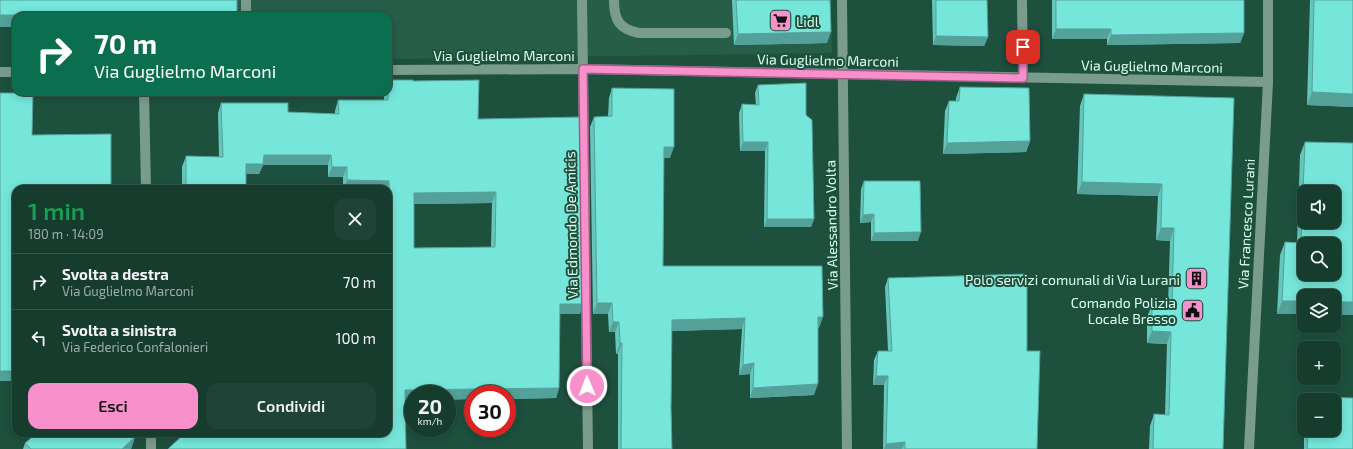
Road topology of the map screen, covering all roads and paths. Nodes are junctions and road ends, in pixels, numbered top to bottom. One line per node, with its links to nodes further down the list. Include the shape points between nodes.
1 (246, 0): 7 (street)
2 (582, 0): 9 (street, Via Edmondo De Amicis)
3 (614, 0): 8 (street, via 614,10 619,24 629,31)
4 (842, 0): 13 (street, Via Alessandro Volta)
5 (1022, 0): 14 (street)
6 (1268, 0): 15 (street, Via Francesco Lurani)
7 (246, 12)
8 (726, 33)
9 (583, 69): 10 (street, Via Guglielmo Marconi); 13 (street, Via Guglielmo Marconi); 20 (street, Via Edmondo De Amicis)
10 (392, 70)
11 (0, 72): 12 (street)
12 (12, 72)
13 (843, 75): 14 (street, Via Guglielmo Marconi); 21 (street, Via Alessandro Volta)
14 (1023, 78): 15 (street, Via Guglielmo Marconi)
15 (1268, 82): 22 (street, Via Francesco Lurani)
16 (144, 96): 17 (street)
17 (146, 185)
18 (151, 437): 19 (street)
19 (151, 449)
20 (588, 449)
21 (847, 449)
22 (1249, 449)

